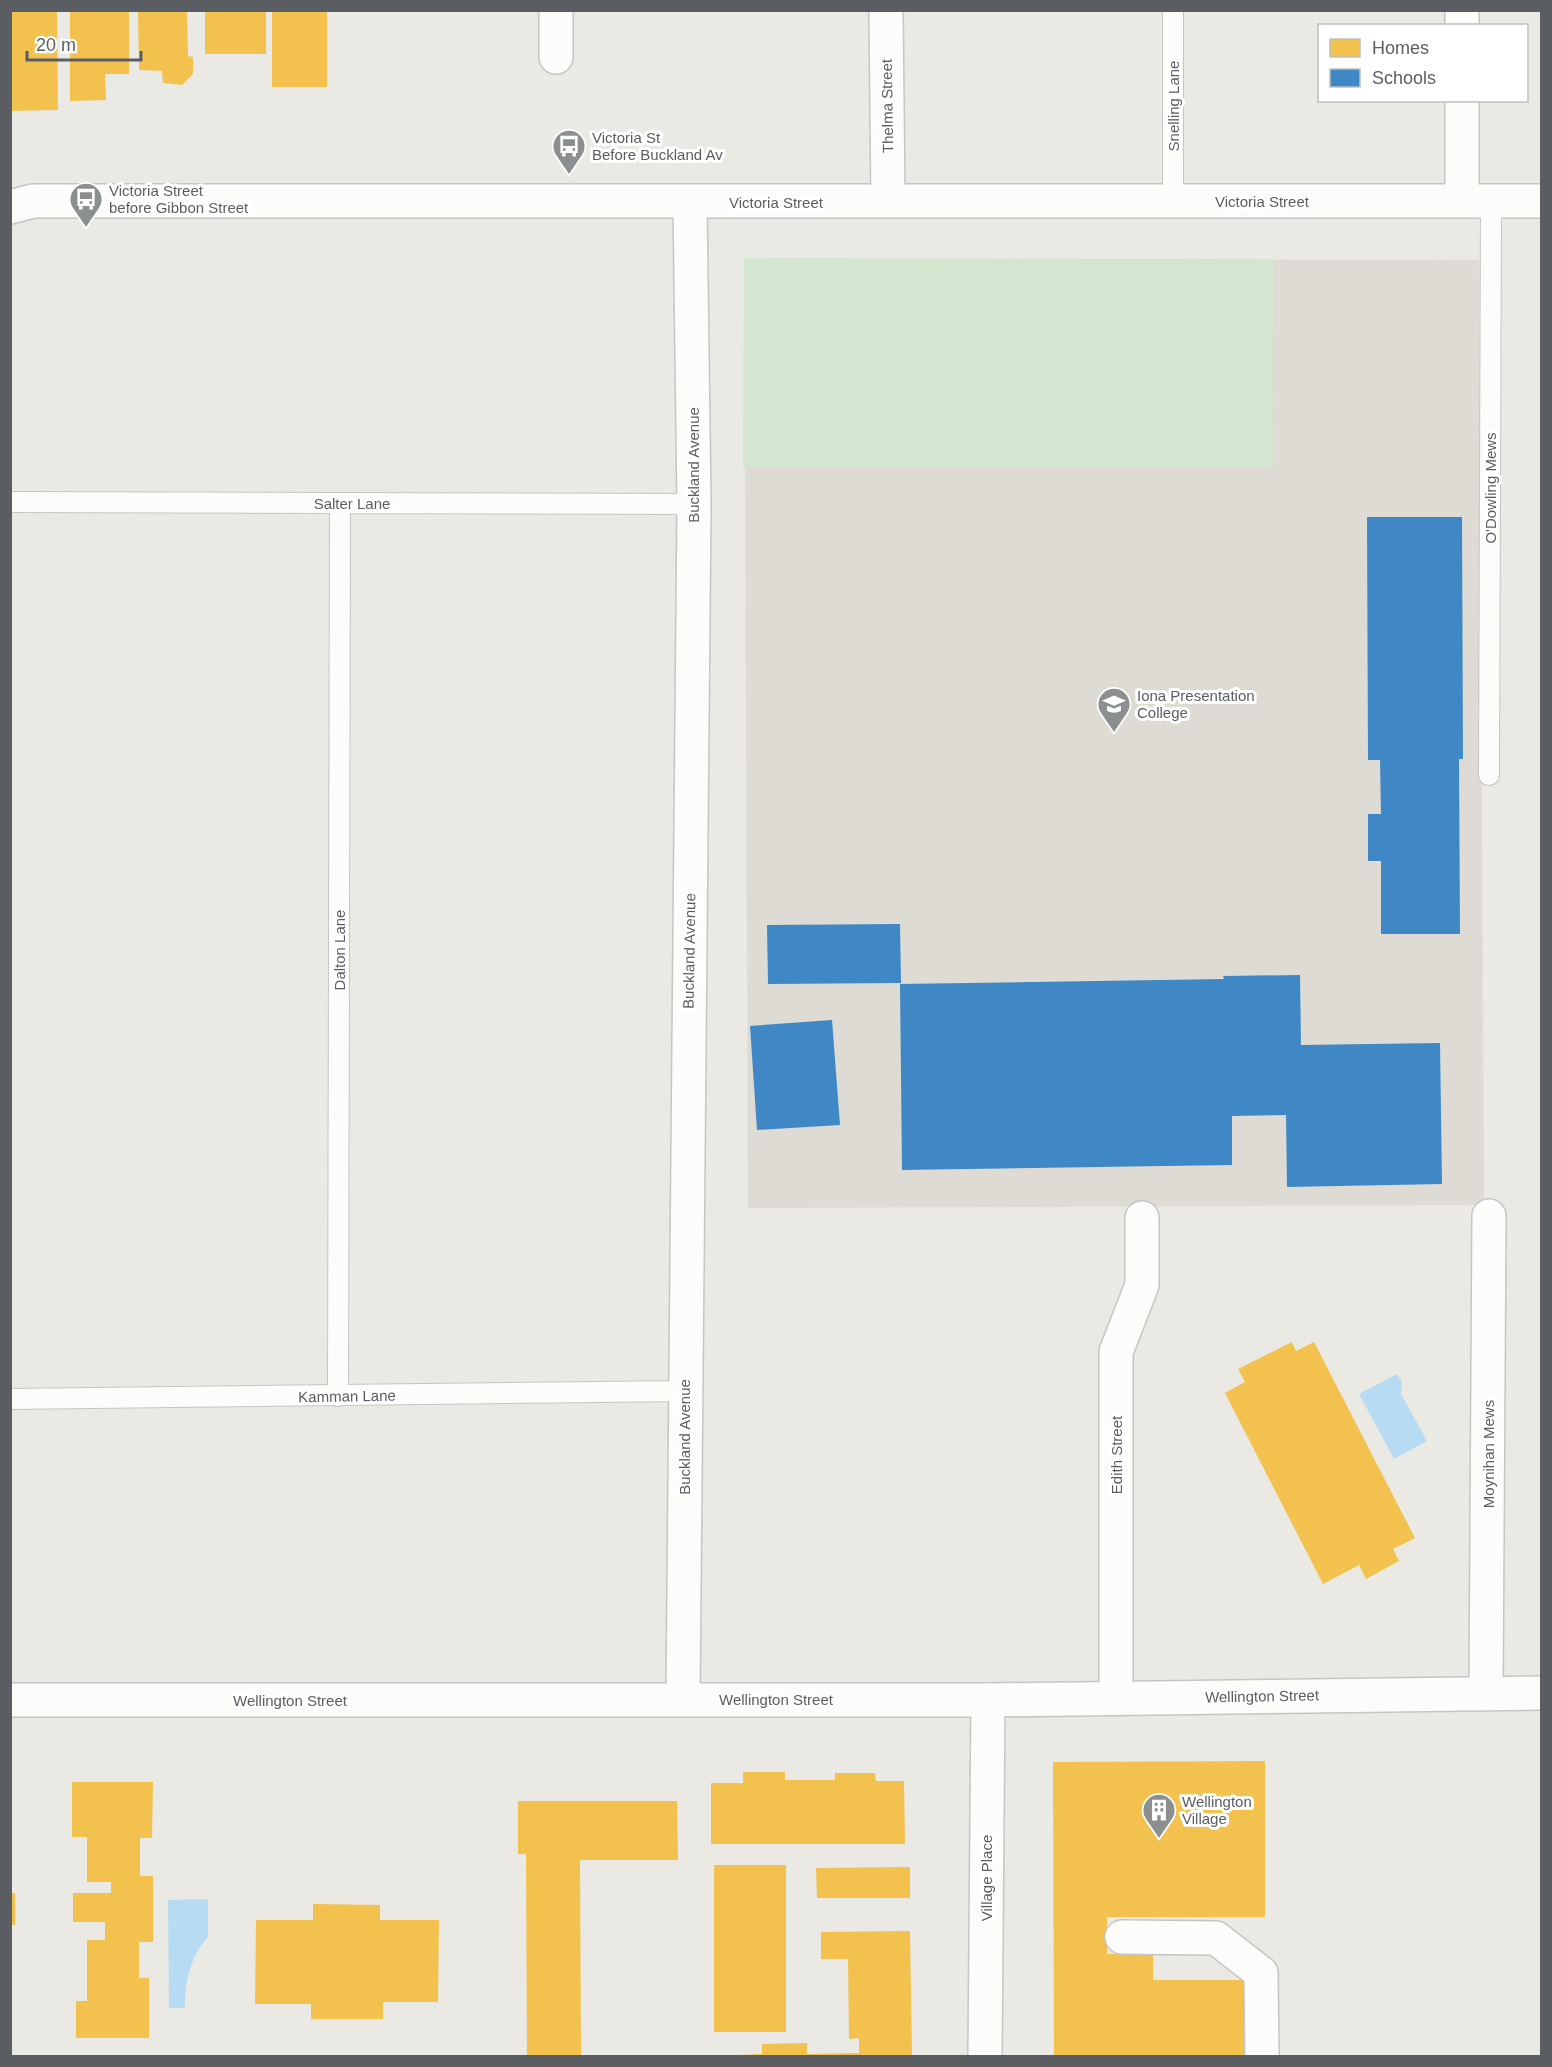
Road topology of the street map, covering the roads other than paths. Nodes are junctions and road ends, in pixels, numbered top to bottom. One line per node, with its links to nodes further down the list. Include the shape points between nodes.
1 (556, 10): 4 (street)
2 (886, 10): 7 (street, Thelma Street)
3 (1173, 10): 8 (lane, Snelling Lane)
4 (556, 57)
5 (1462, 102): 6 (street)
6 (1477, 200): 8 (street, Victoria Street); 9 (street, Victoria Street); 15 (lane, O'Dowling Mews)
7 (888, 201): 8 (street, Victoria Street); 10 (street, Victoria Street)
8 (1173, 201)
9 (1542, 201)
10 (690, 202): 11 (street, Victoria Street, via 33,201); 14 (street, Buckland Avenue)
11 (10, 207)
12 (10, 502): 13 (lane, Salter Lane)
13 (340, 503): 14 (lane, Salter Lane); 19 (lane, Dalton Lane)
14 (694, 504): 18 (street, Buckland Avenue)
15 (1490, 775)
16 (1490, 1216): 21 (street, Moynihan Mews)
17 (1142, 1218): 23 (street, Edith Street, via 1142,1285 1116,1352)
18 (684, 1391): 19 (lane, Kamman Lane); 24 (street, Buckland Avenue)
19 (338, 1396): 20 (lane, Kamman Lane)
20 (10, 1399)
21 (1486, 1693): 22 (street, Wellington Street); 23 (street, Wellington Street)
22 (1542, 1693)
23 (1116, 1698): 25 (street, Wellington Street)
24 (683, 1699): 25 (street, Wellington Street); 26 (street, Wellington Street)
25 (988, 1700): 28 (street, Village Place)
26 (10, 1701)
27 (1122, 1937): 29 (street, via 1216,1938 1261,1973)
28 (985, 2056)
29 (1262, 2056)

